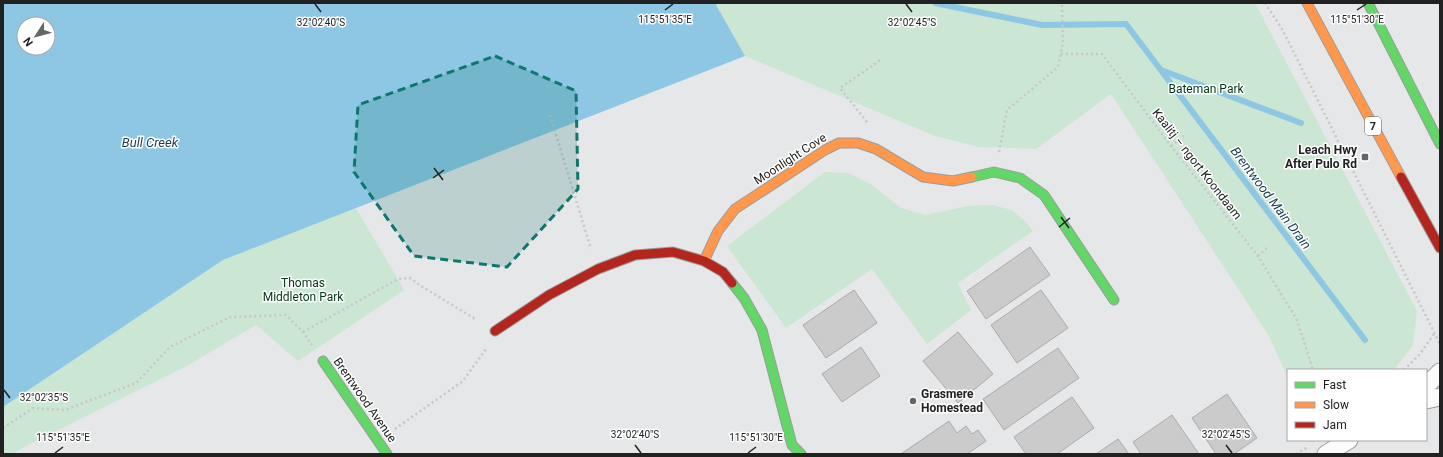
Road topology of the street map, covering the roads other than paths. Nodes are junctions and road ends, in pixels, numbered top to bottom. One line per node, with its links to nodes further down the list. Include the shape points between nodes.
1 (1307, 3): 4 (main road, 7)
2 (1368, 3): 3 (main road)
3 (1440, 144)
4 (1440, 248)
5 (704, 261): 6 (main road, Moonlight Cove, via 718,230 735,209 825,150 839,143 858,143 876,149 923,177 953,181 994,172 1020,178 1044,195); 7 (main road, via 673,252 635,255 598,268 549,295); 15 (main road, via 723,272 744,298 762,330 792,445)
6 (1114, 300)
7 (495, 331)
8 (323, 360): 14 (main road, Brentwood Avenue)
9 (1440, 372): 10 (street)
10 (1427, 385)
11 (1440, 397): 12 (street)
12 (1427, 400)
13 (1347, 441): 16 (street)
14 (387, 454)
15 (801, 454)
16 (1326, 454)

